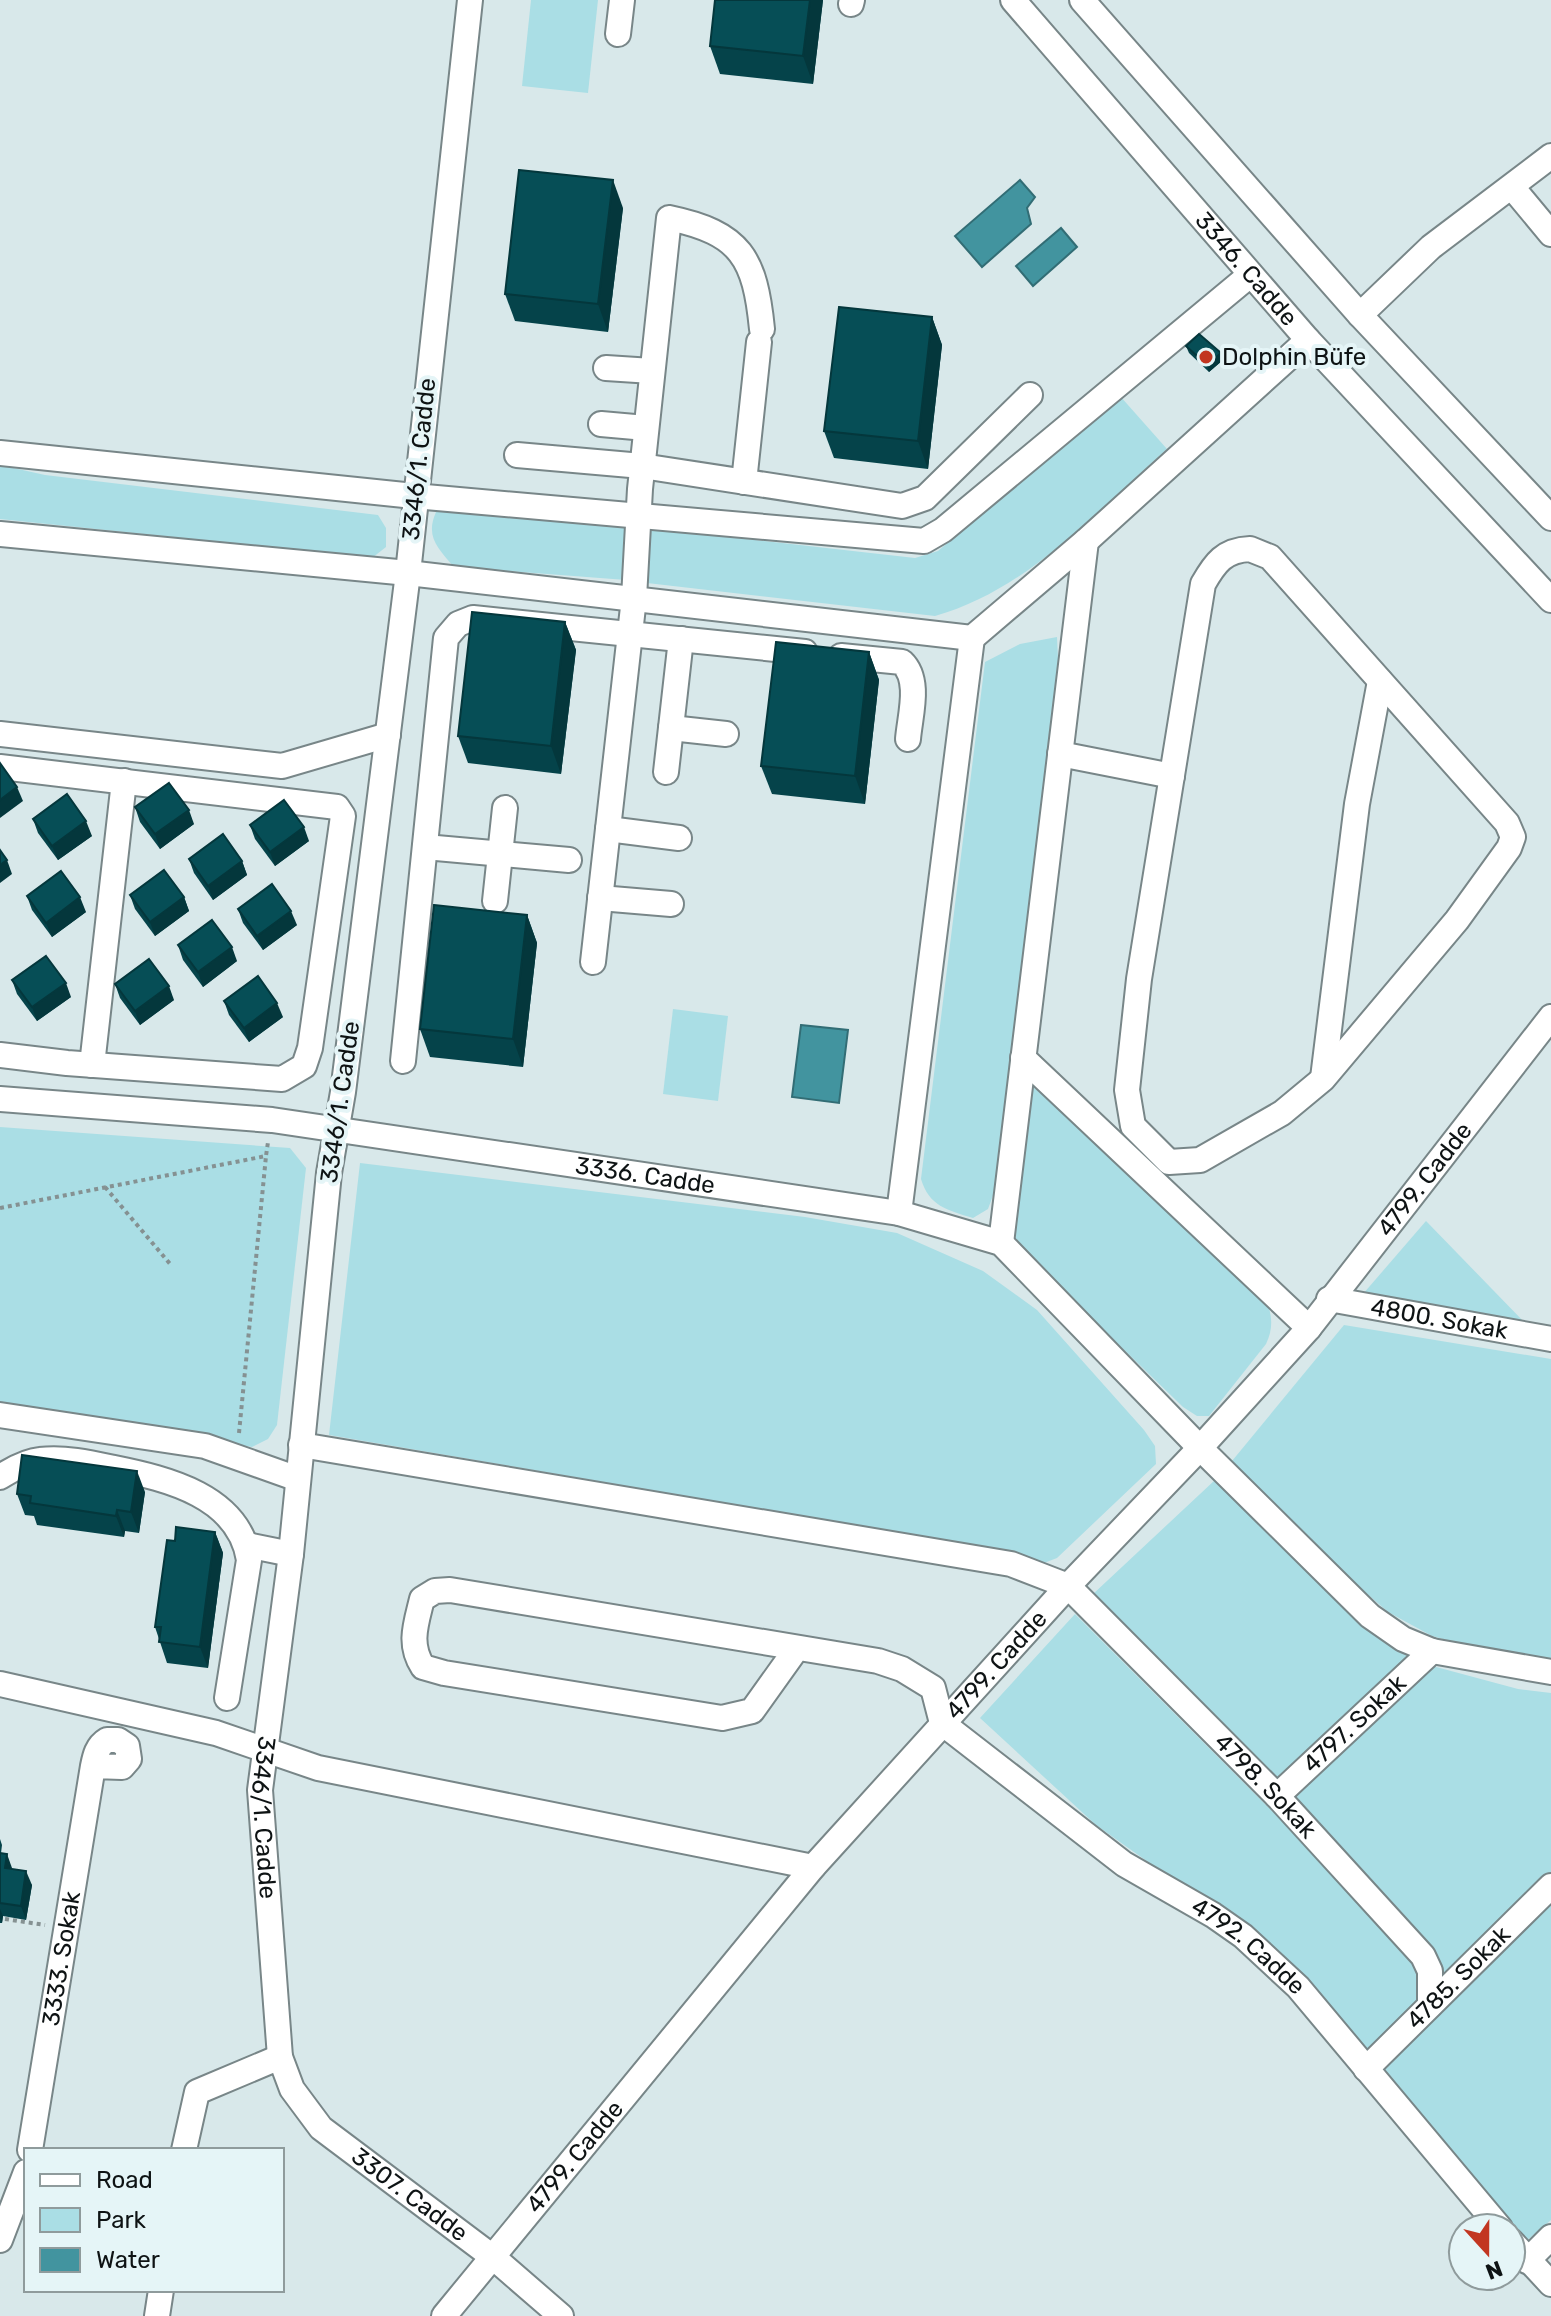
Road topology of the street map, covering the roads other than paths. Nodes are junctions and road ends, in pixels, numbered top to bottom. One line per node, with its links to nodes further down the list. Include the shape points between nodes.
1 (470, 0): 21 (street, 3346/1. Cadde)
2 (622, 0): 5 (street)
3 (1013, 0): 9 (street, 3346. Cadde)
4 (1089, 2): 10 (street)
5 (618, 34)
6 (1551, 156): 7 (street)
7 (1512, 187): 8 (street); 10 (street, via 1431,247)
8 (1551, 234)
9 (1250, 275): 11 (street, 3346. Cadde); 22 (street, via 924,541)
10 (1360, 315): 23 (street)
11 (1308, 340): 25 (street); 28 (street, 3346. Cadde)
12 (606, 368): 13 (street)
13 (652, 371): 16 (street); 20 (street, via 669,218 707,226 739,251 758,292 760,336)
14 (1030, 395): 20 (street, via 931,492 910,505)
15 (601, 424): 16 (street)
16 (646, 428): 19 (street)
17 (0, 453): 21 (street)
18 (517, 455): 19 (street)
19 (642, 466): 20 (street); 22 (street)
20 (744, 482)
21 (414, 496): 22 (street); 26 (street, 3346/1. Cadde)
22 (639, 513): 27 (street)
23 (1551, 518)
24 (0, 534): 26 (street)
25 (1086, 541): 30 (street); 38 (street)
26 (408, 573): 27 (street); 36 (street, 3346/1. Cadde)
27 (634, 598): 29 (street); 30 (street)
28 (1551, 600)
29 (631, 632): 31 (street); 44 (street); 46 (street, via 473,618 451,630 446,638)
30 (972, 638): 61 (street)
31 (681, 639): 33 (street); 37 (street, via 902,662 913,678)
32 (1380, 681): 41 (street, via 1270,557 1235,550 1217,560 1203,584); 58 (street, via 1357,804); 58 (street, via 1507,823 1513,837 1457,920)
33 (671, 728): 35 (street); 40 (street)
34 (0, 734): 36 (street, via 282,766)
35 (726, 734)
36 (388, 735): 60 (street, 3346/1. Cadde)
37 (908, 739)
38 (1060, 754): 41 (street); 55 (street)
39 (0, 767): 42 (street)
40 (666, 772)
41 (1172, 776): 58 (street, via 1139,979 1127,1090 1133,1126 1169,1162 1200,1160 1282,1113)
42 (124, 781): 57 (street); 57 (street, via 337,807 343,816 342,835 304,1066 282,1079)
43 (505, 808): 47 (street)
44 (608, 829): 45 (street); 48 (street)
45 (679, 838)
46 (425, 847): 47 (street); 56 (street)
47 (500, 854): 48 (street); 50 (street)
48 (604, 865): 49 (street)
49 (600, 898): 51 (street); 52 (street)
50 (495, 901)
51 (671, 904)
52 (593, 962)
53 (1551, 1017): 63 (street, 4799. Cadde)
54 (0, 1055): 57 (street)
55 (1023, 1058): 62 (street); 64 (street)
56 (403, 1061)
57 (92, 1065)
58 (1323, 1079)
59 (0, 1099): 60 (street, 3336. Cadde, via 272,1120)
60 (336, 1132): 61 (street, 3336. Cadde); 67 (street, 3346/1. Cadde)
61 (899, 1213): 62 (street, 3336. Cadde)
62 (1001, 1243): 68 (street, 3336. Cadde)
63 (1329, 1299): 64 (street, 4799. Cadde); 65 (street, 4800. Sokak)
64 (1309, 1328): 68 (street, 4799. Cadde)
65 (1551, 1339)
66 (0, 1415): 70 (street, via 205,1446)
67 (301, 1445): 70 (street, 3346/1. Cadde); 73 (street, via 1011,1564)
68 (1200, 1448): 73 (street, 4799. Cadde); 75 (street, 3336. Cadde, via 1370,1616)
69 (0, 1477): 71 (street, via 38,1460 82,1461 166,1478 219,1508)
70 (298, 1479): 72 (street, 3346/1. Cadde)
71 (247, 1545): 72 (street); 78 (street)
72 (291, 1554): 80 (street, 3346/1. Cadde)
73 (1068, 1586): 79 (street, 4799. Cadde); 82 (street, 4798. Sokak)
74 (797, 1648): 74 (street, via 450,1590 422,1599 413,1636 423,1667 444,1673 722,1718 752,1711); 79 (street, via 902,1669 933,1688)
75 (1432, 1651): 76 (street, 3336. Cadde); 82 (street, 4797. Sokak)
76 (1551, 1672)
77 (0, 1684): 80 (street, via 216,1733)
78 (227, 1698)
79 (942, 1723): 83 (street, 4799. Cadde); 87 (street, 4792. Cadde, via 1124,1864 1213,1915 1267,1956)
80 (264, 1751): 83 (street, via 318,1768); 86 (street, 3346/1. Cadde, via 260,1790)
81 (93, 1766): 88 (street, 3333. Sokak)
82 (1277, 1796): 85 (street, 4798. Sokak, via 1423,1956 1430,1971)
83 (813, 1867): 94 (street, 4799. Cadde)
84 (1551, 1886): 85 (street, 4785. Sokak)
85 (1430, 2005): 87 (street, 4785. Sokak)
86 (280, 2057): 89 (street, via 197,2092); 94 (street, 3307. Cadde, via 292,2089 321,2128)
87 (1366, 2069): 91 (street, 4792. Cadde)
88 (30, 2148)
89 (184, 2148)
90 (24, 2177): 93 (street)
91 (1487, 2212)
92 (1551, 2237): 95 (street)
93 (0, 2240)
94 (494, 2258): 99 (street, 4799. Cadde); 100 (street, 3307. Cadde)
95 (1527, 2261): 96 (street)
96 (1551, 2284)
97 (161, 2292): 98 (street)
98 (157, 2316)
99 (444, 2316)
100 (561, 2316)

